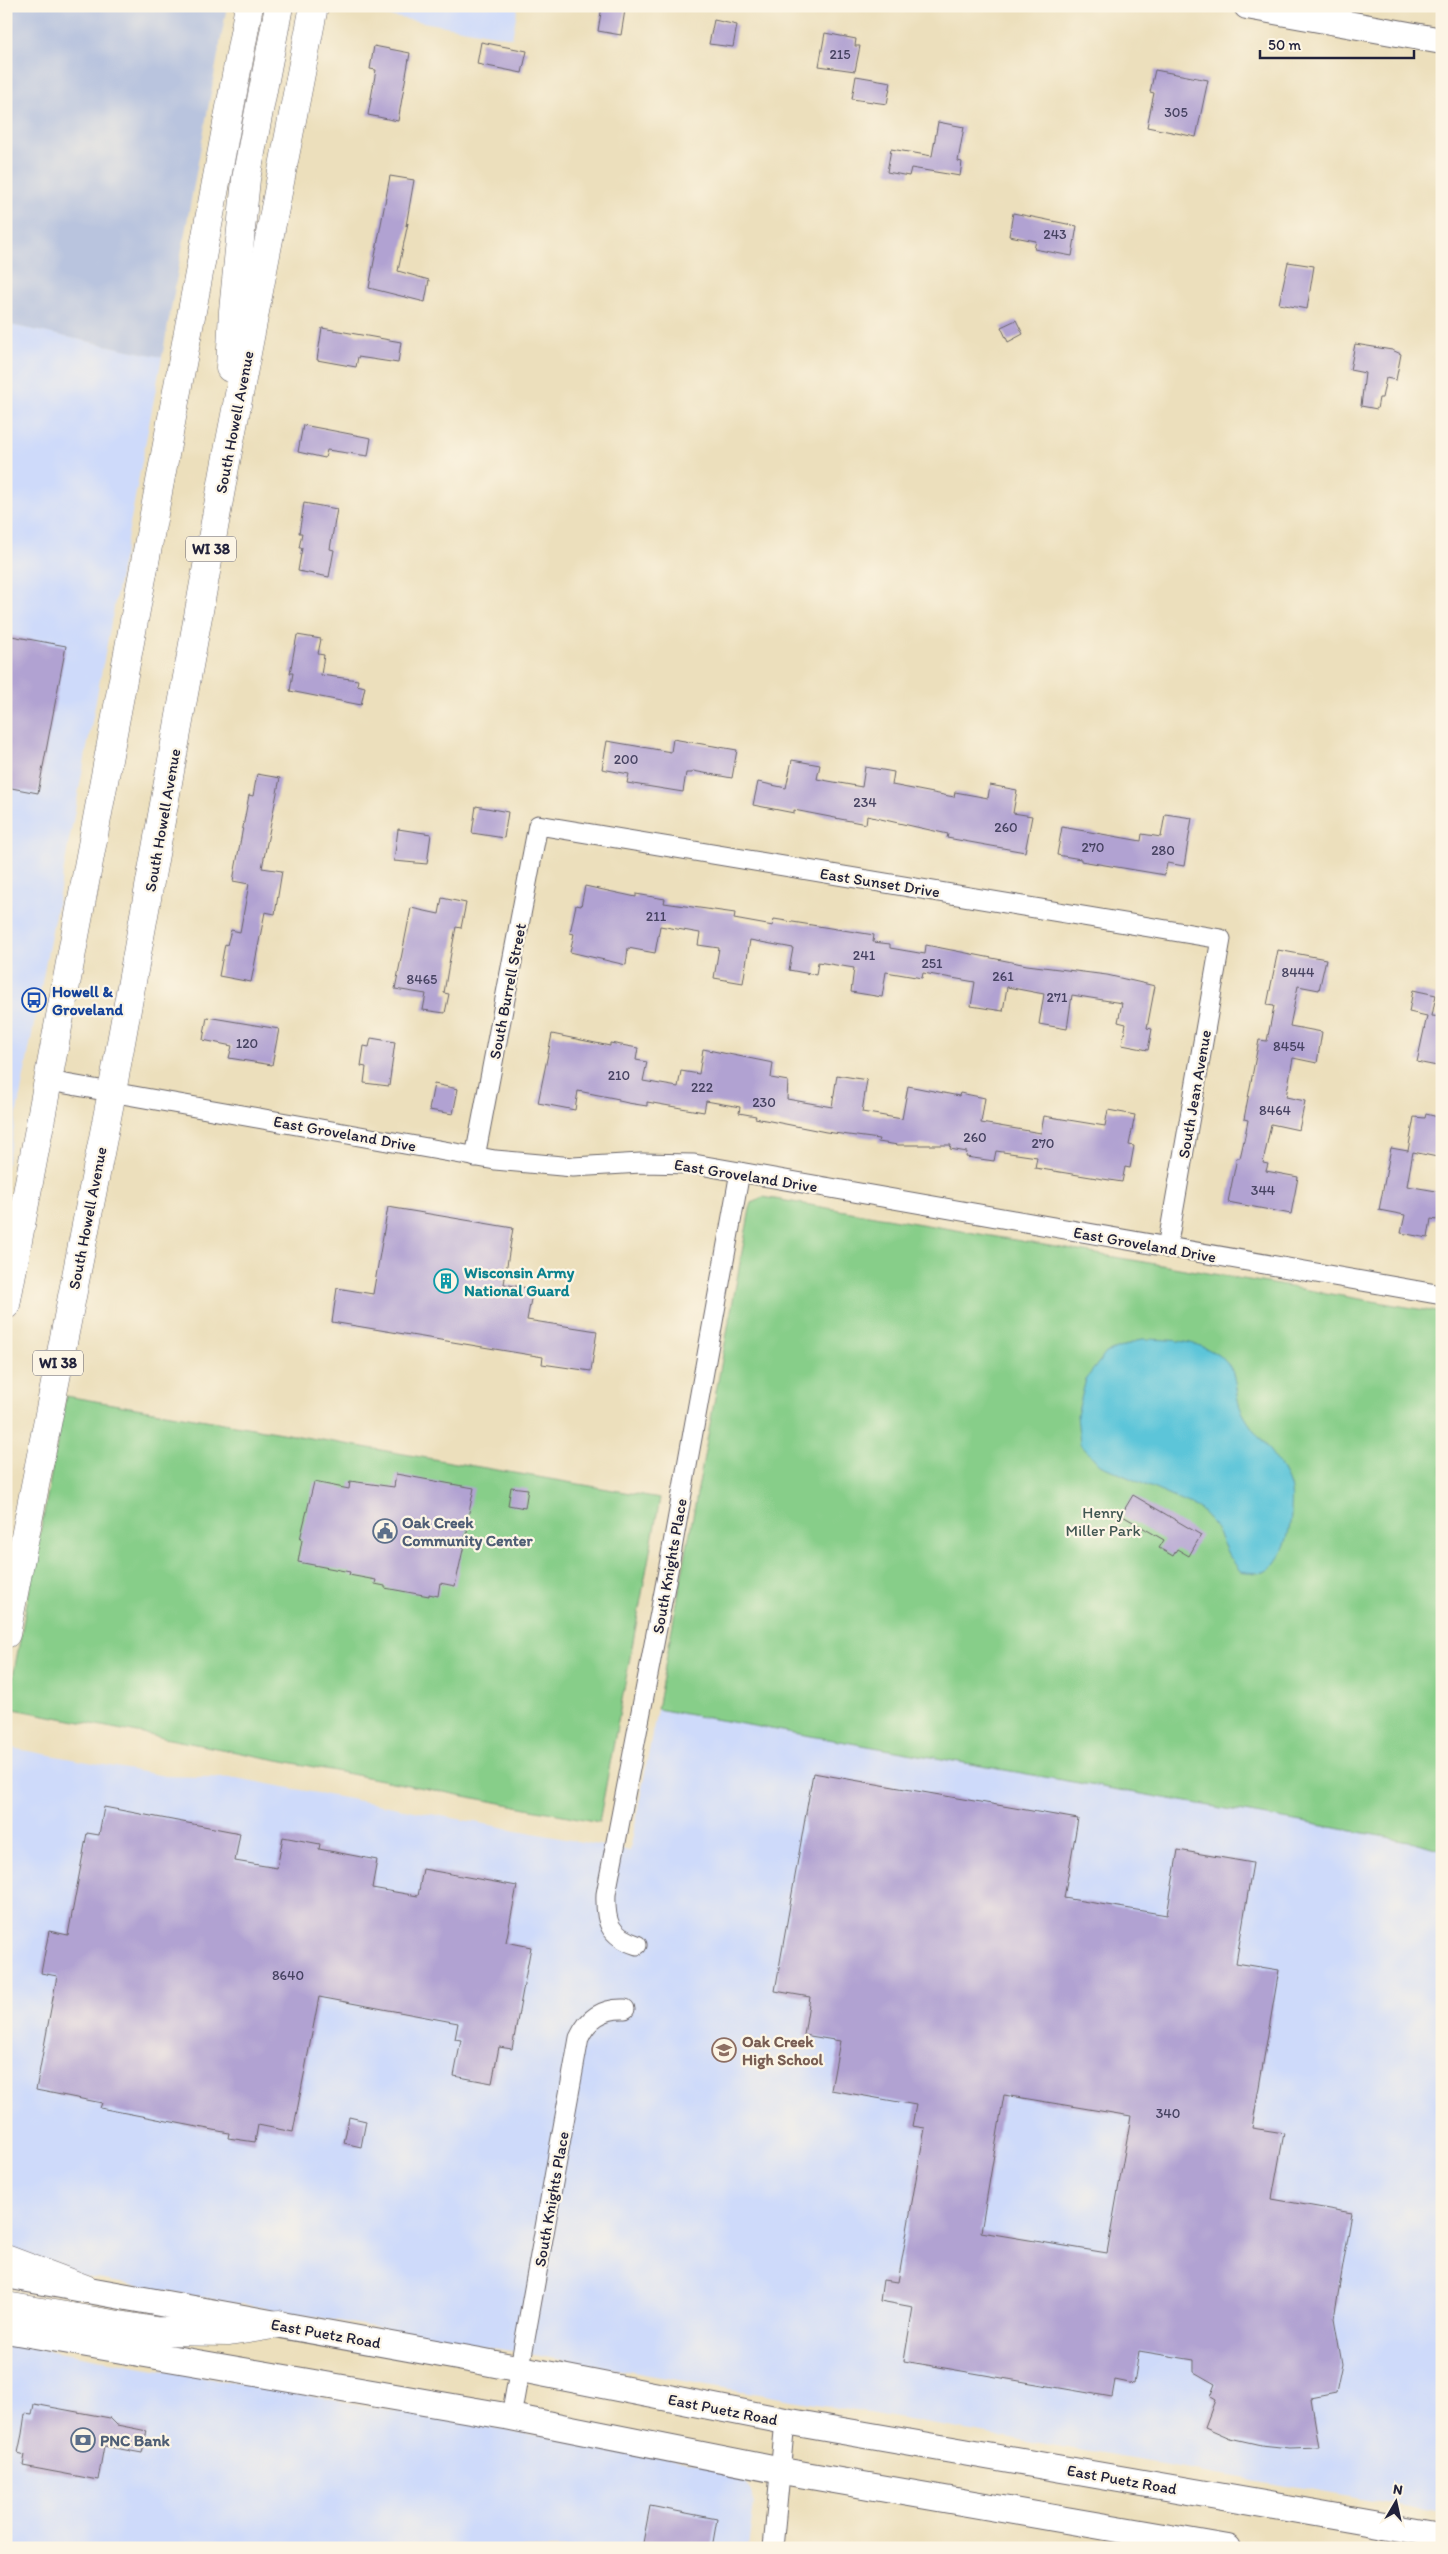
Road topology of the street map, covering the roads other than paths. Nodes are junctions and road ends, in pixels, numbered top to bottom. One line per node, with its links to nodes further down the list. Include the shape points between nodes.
1 (249, 6): 9 (main road)
2 (279, 6): 6 (main road, via 246,179 233,311)
3 (314, 6): 6 (main road, South Howell Avenue / WI 38)
4 (1247, 6): 5 (street)
5 (1442, 41)
6 (226, 467): 10 (main road, South Howell Avenue / WI 38)
7 (538, 825): 8 (street, East Sunset Drive); 11 (street, South Burrell Street)
8 (1221, 939): 13 (street, South Jean Avenue)
9 (49, 1081): 10 (street, East Groveland Drive); 15 (main road)
10 (112, 1092): 11 (street, East Groveland Drive); 16 (main road, South Howell Avenue / WI 38)
11 (475, 1157): 12 (street, East Groveland Drive, via 572,1167 687,1164)
12 (740, 1172): 13 (street, East Groveland Drive); 17 (street, South Knights Place, via 606,1894 606,1916 613,1931 624,1941)
13 (1167, 1248): 14 (street, East Groveland Drive)
14 (1442, 1295)
15 (6, 1305)
16 (6, 1634)
17 (637, 1946)
18 (625, 2009): 25 (street, South Knights Place, via 612,2009 598,2015 585,2025 579,2038)
19 (6, 2259): 21 (main road)
20 (6, 2276): 21 (street, East Puetz Road)
21 (86, 2289): 23 (street, East Puetz Road)
22 (6, 2306): 23 (main road, via 155,2331 229,2332)
23 (279, 2324): 25 (street, East Puetz Road)
24 (6, 2330): 26 (street)
25 (520, 2369): 26 (street, South Knights Place); 27 (street, East Puetz Road)
26 (511, 2417): 28 (street)
27 (785, 2421): 28 (street); 29 (street, East Puetz Road)
28 (782, 2471): 30 (street); 31 (street)
29 (1442, 2535)
30 (773, 2548)
31 (1228, 2548)

